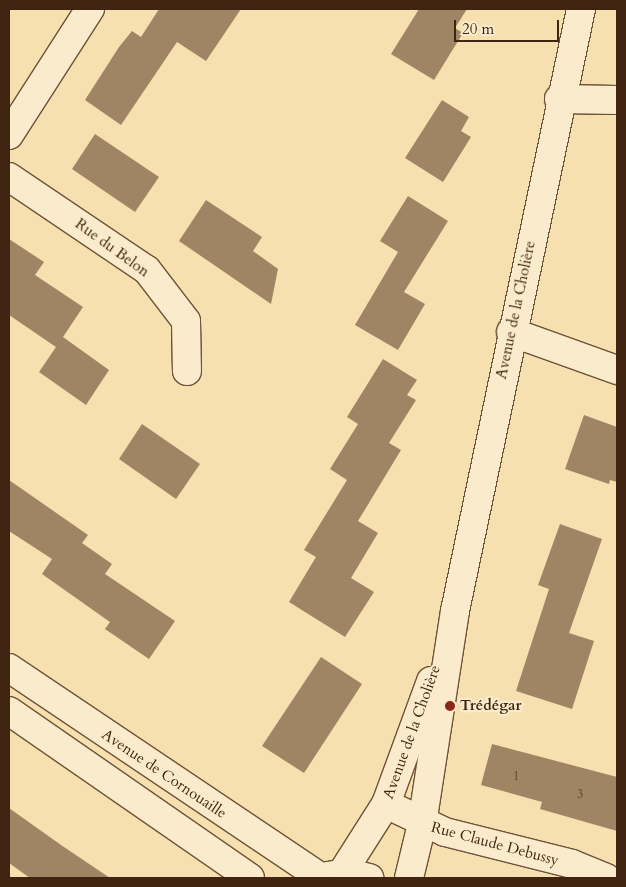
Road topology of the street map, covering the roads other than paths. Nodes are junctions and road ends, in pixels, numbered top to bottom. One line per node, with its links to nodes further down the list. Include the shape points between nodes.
1 (90, 9): 5 (street)
2 (581, 9): 3 (street, Avenue de la Cholière)
3 (559, 99): 4 (street); 7 (street, Avenue de la Cholière)
4 (617, 100)
5 (9, 135)
6 (9, 177): 9 (street, Rue du Belon, via 147,270 186,321)
7 (511, 332): 8 (street); 10 (street, Avenue de la Cholière)
8 (617, 370)
9 (187, 371)
10 (455, 611): 13 (street, Avenue de la Cholière); 14 (street, Avenue de la Cholière)
11 (9, 668): 15 (street, Avenue de Cornouaille)
12 (9, 711): 16 (street)
13 (386, 804): 14 (street, Rue Claude Debussy); 15 (street, Avenue de la Cholière)
14 (422, 824): 18 (street, Avenue de la Cholière); 19 (street, Rue Claude Debussy, via 572,864)
15 (328, 877): 17 (street)
16 (250, 878)
17 (369, 878)
18 (409, 878)
19 (606, 878)

